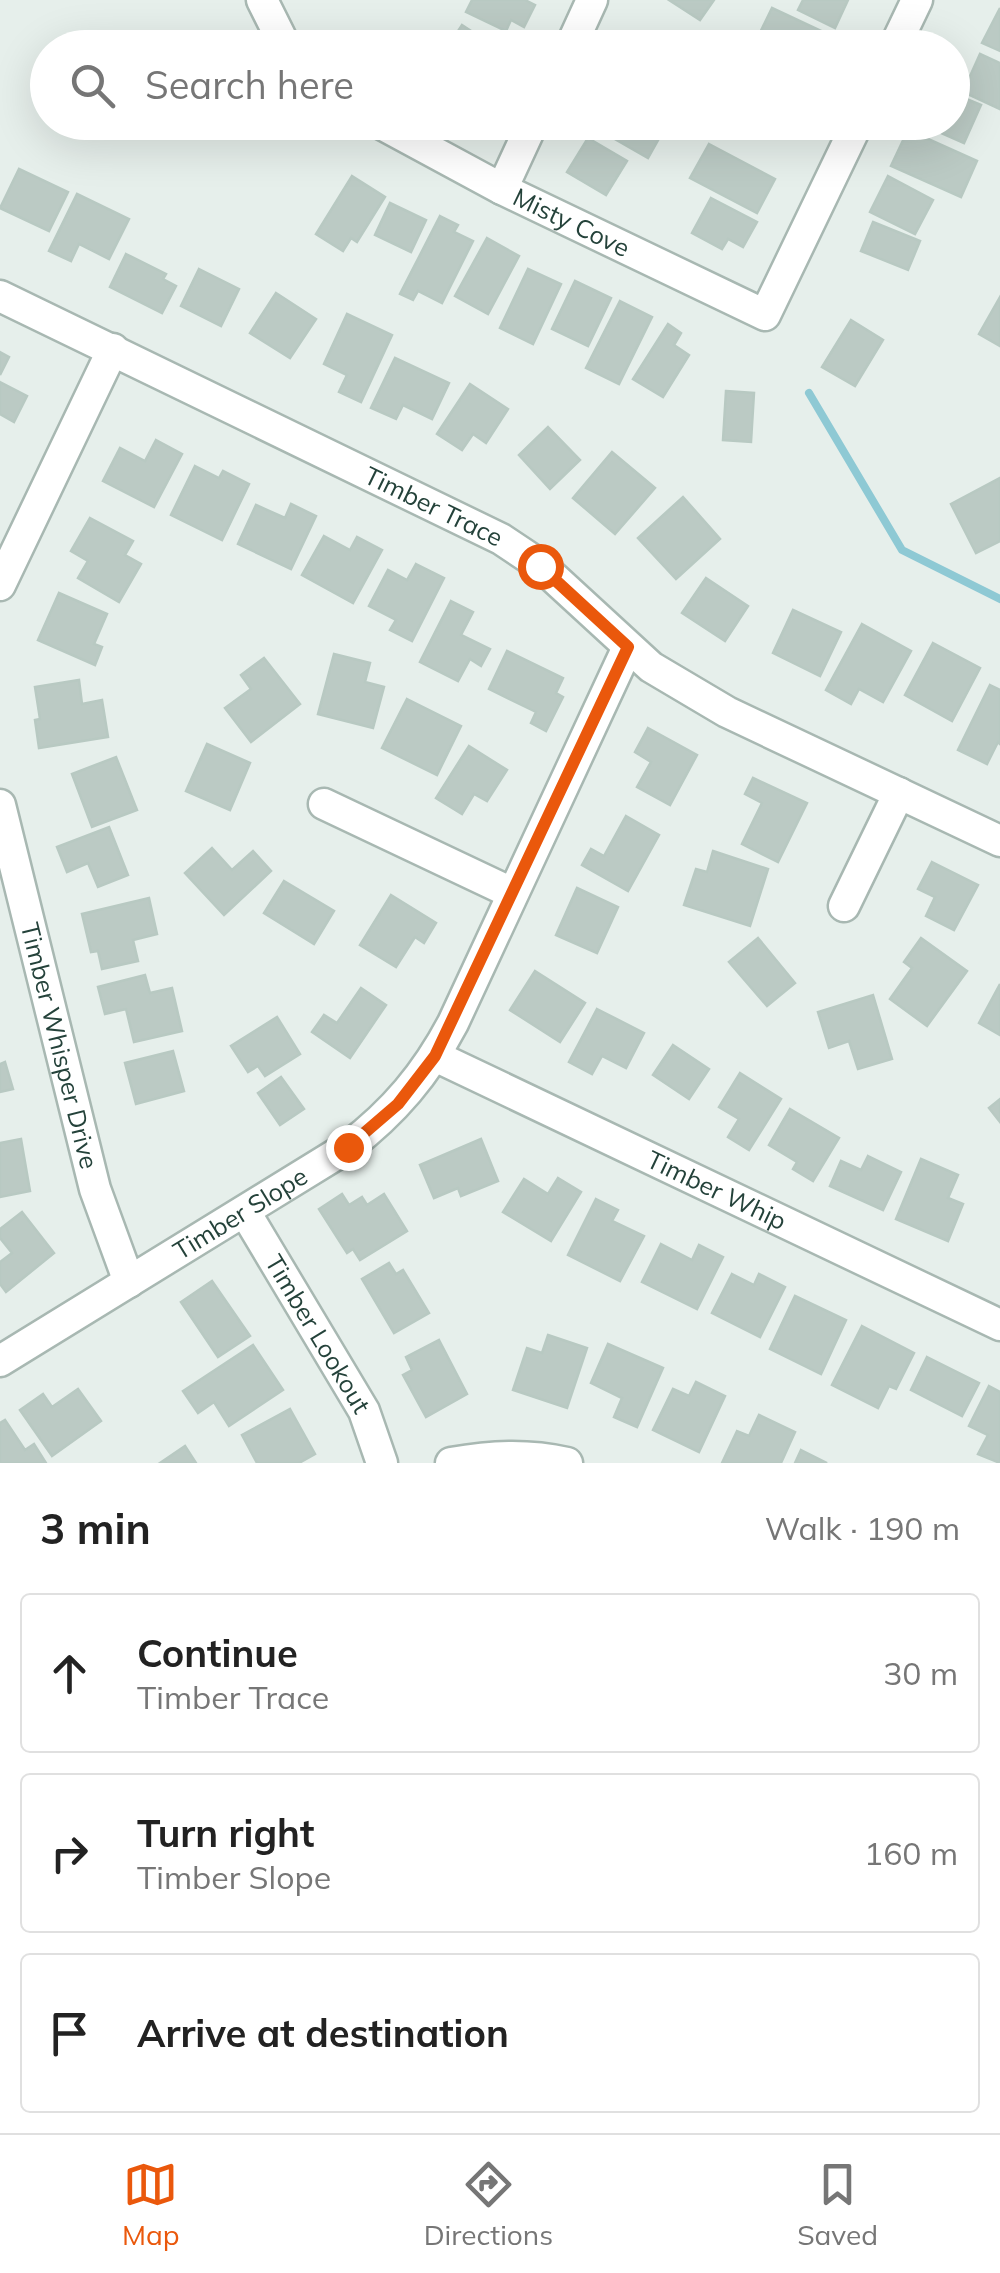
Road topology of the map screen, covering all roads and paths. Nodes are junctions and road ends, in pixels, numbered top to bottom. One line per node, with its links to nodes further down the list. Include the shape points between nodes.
1 (262, 0): 4 (street)
2 (592, 0): 5 (street)
3 (917, 0): 6 (street)
4 (277, 30)
5 (578, 30)
6 (903, 30)
7 (412, 140): 10 (street, Misty Cove)
8 (525, 140): 10 (street)
9 (849, 140): 10 (street, Misty Cove, via 765,315)
10 (502, 188)
11 (0, 296): 12 (street, Timber Trace)
12 (113, 349): 13 (street); 14 (street, Timber Trace, via 501,539 564,586)
13 (0, 585)
14 (628, 647): 15 (street, Timber Trace, via 727,712); 19 (street, Timber Slope)
15 (899, 793): 18 (street, Timber Trace); 20 (street)
16 (324, 804): 19 (street)
17 (0, 805): 23 (street, Timber Whisper Drive, via 95,1189)
18 (1000, 841)
19 (512, 892): 21 (street, Timber Slope)
20 (844, 906)
21 (435, 1056): 22 (street, Timber Slope, via 374,1127); 24 (street, Timber Whip)
22 (245, 1212): 23 (street, Timber Slope); 26 (street, Timber Lookout, via 364,1412)
23 (130, 1282): 25 (street, Timber Slope)
24 (1000, 1325)
25 (0, 1362)
26 (382, 1463)
27 (451, 1463): 28 (street, via 496,1456)
28 (567, 1463)

